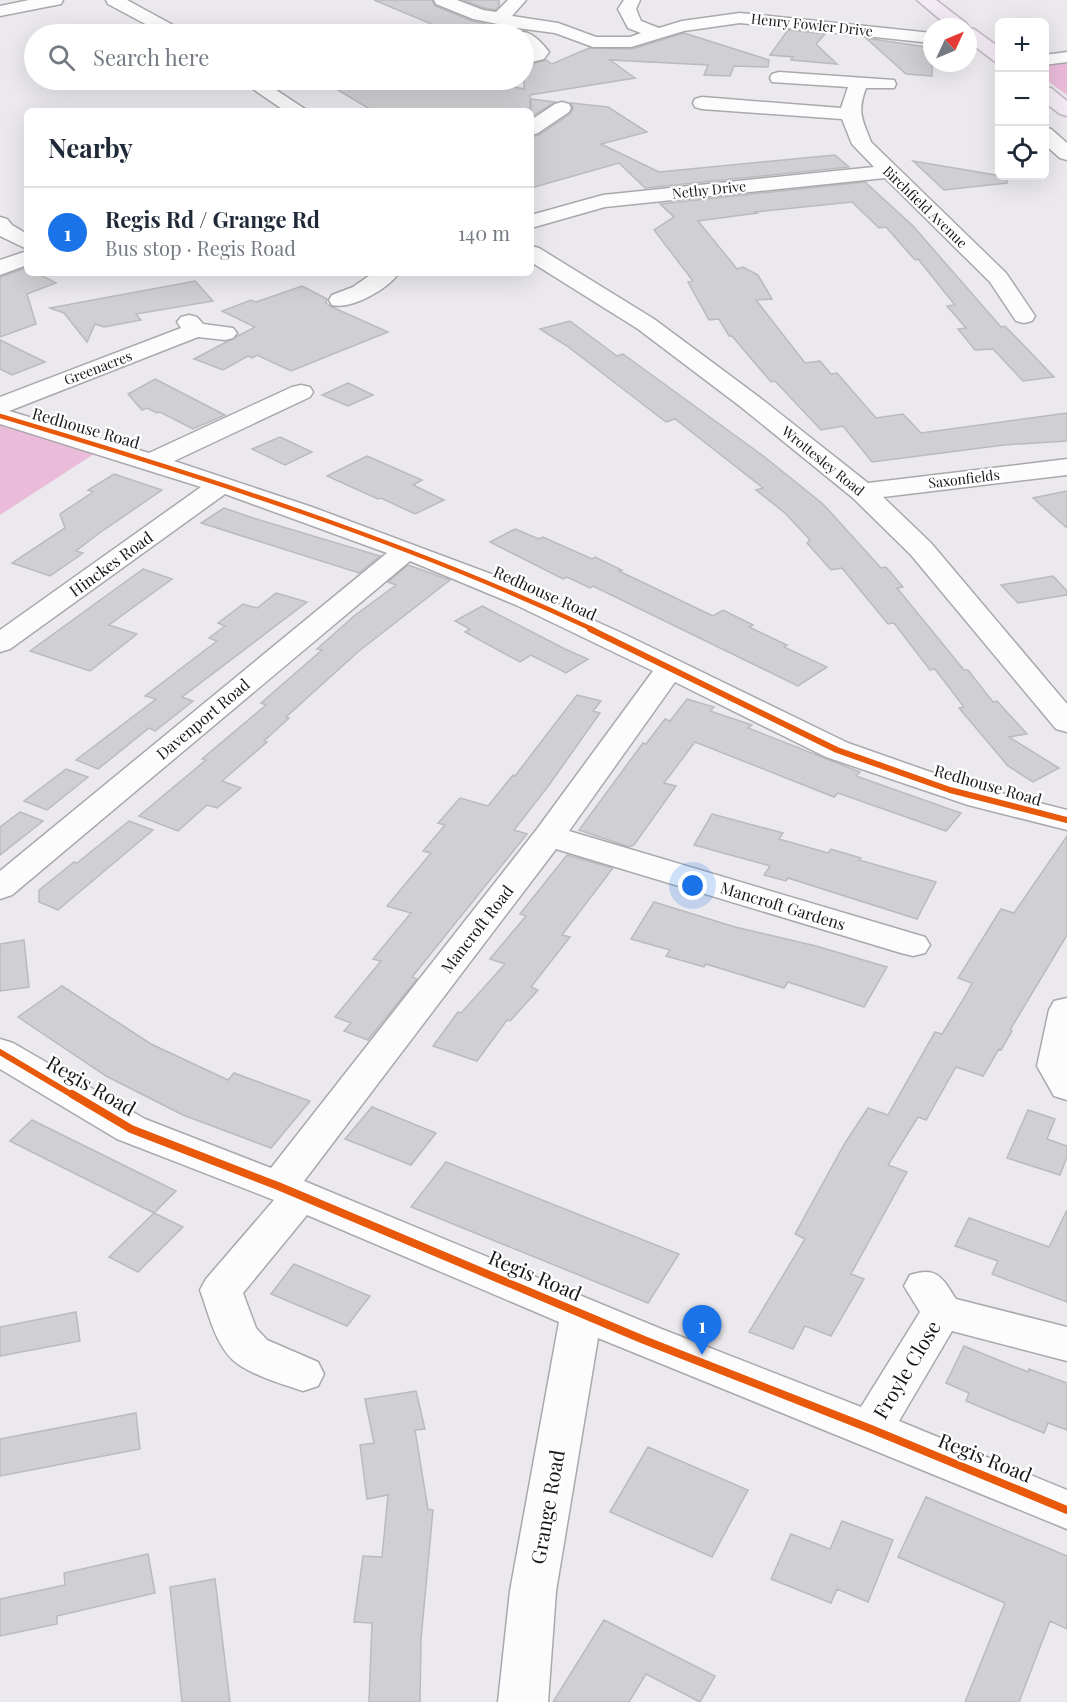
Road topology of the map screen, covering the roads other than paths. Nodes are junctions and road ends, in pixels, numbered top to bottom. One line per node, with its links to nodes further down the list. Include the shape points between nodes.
1 (56, 0): 7 (street)
2 (114, 0): 9 (street)
3 (442, 0): 10 (street, Henry Fowler Drive)
4 (518, 0): 11 (street)
5 (632, 0): 13 (street, via 627,9 634,24)
6 (925, 0): 8 (highway)
7 (0, 11)
8 (948, 18)
9 (158, 24)
10 (503, 24)
11 (515, 24)
12 (534, 28): 13 (street, Henry Fowler Drive, via 558,28 593,42 607,43 631,42)
13 (657, 33): 14 (street, Henry Fowler Drive, via 740,18)
14 (923, 37)
15 (977, 41): 17 (highway)
16 (534, 46): 18 (street, via 540,52)
17 (995, 54)
18 (534, 56)
19 (1067, 57): 20 (street)
20 (1049, 59)
21 (779, 78): 22 (street)
22 (859, 82): 23 (street); 30 (street)
23 (887, 84)
24 (265, 90): 27 (street)
25 (1049, 96): 29 (highway)
26 (702, 103): 30 (street)
27 (293, 108)
28 (562, 108): 33 (street)
29 (1067, 110)
30 (850, 114): 36 (street, Birchfield Avenue, via 862,144)
31 (1067, 122): 32 (street)
32 (1049, 125)
33 (534, 127)
34 (1049, 138): 35 (street)
35 (1067, 154)
36 (889, 171): 37 (street, Nethy Drive, via 603,201); 45 (street, Birchfield Avenue, via 991,272)
37 (534, 221)
38 (0, 223): 39 (street, via 4,230)
39 (24, 241)
40 (534, 255): 53 (street, Wrottesley Road, via 646,324)
41 (24, 259): 42 (street)
42 (0, 268)
43 (384, 276): 44 (street, via 367,288)
44 (343, 291)
45 (1024, 316)
46 (225, 333): 48 (street, Greenacres, via 192,326)
47 (295, 400): 50 (street)
48 (0, 406)
49 (0, 416): 50 (street, Redhouse Road)
50 (153, 461): 52 (street, Redhouse Road)
51 (1067, 467): 53 (street, Saxonfields)
52 (222, 484): 54 (street, Redhouse Road); 55 (street, Hinckes Road)
53 (862, 492): 57 (street, Wrottesley Road, via 921,549)
54 (407, 550): 56 (street, Redhouse Road, via 540,605); 60 (street, Davenport Road)
55 (0, 643)
56 (670, 668): 58 (street, Redhouse Road, via 768,718 859,758 1010,807); 59 (street, Mancroft Road)
57 (1067, 723)
58 (1067, 820)
59 (549, 836): 61 (street, Mancroft Gardens); 65 (street, Mancroft Road)
60 (0, 888)
61 (914, 945)
62 (1067, 1010): 64 (street, via 1056,1066)
63 (0, 1052): 65 (street, Regis Road, via 131,1129)
64 (1067, 1087)
65 (289, 1191): 66 (street, Regis Road); 68 (street, Mancroft Road, via 221,1290 238,1336 252,1352)
66 (581, 1313): 69 (street, Regis Road); 71 (street, Grange Road, via 533,1591)
67 (1067, 1344): 69 (street, Froyle Close, via 933,1299)
68 (303, 1374)
69 (871, 1429): 70 (street, Regis Road)
70 (1067, 1510)
71 (523, 1702)

